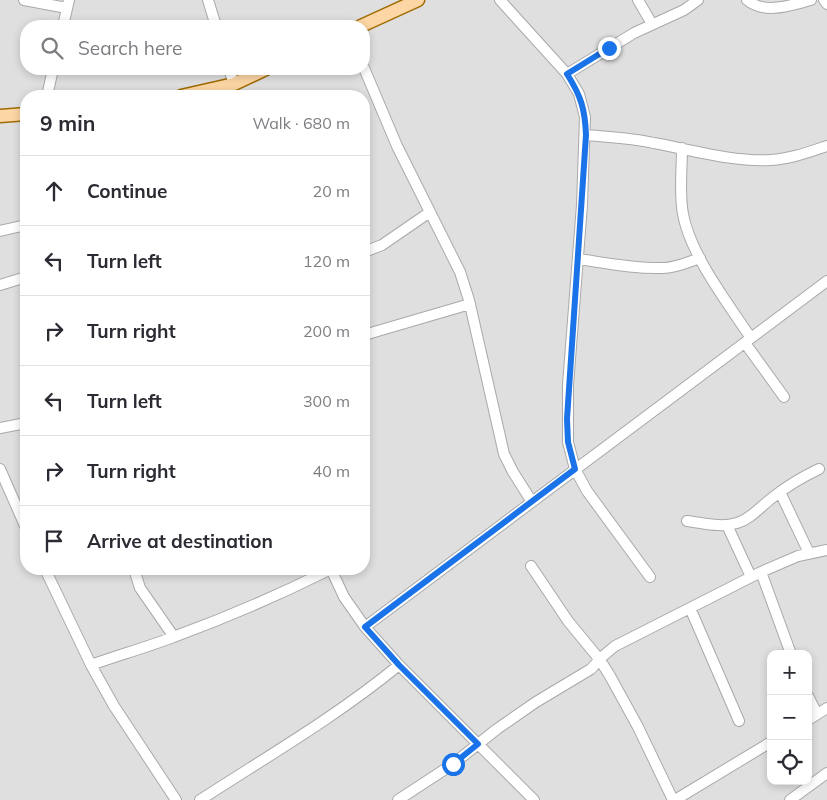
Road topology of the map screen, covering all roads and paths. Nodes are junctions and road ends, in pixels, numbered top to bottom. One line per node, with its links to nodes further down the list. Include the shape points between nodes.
1 (24, 0): 10 (street)
2 (208, 0): 13 (street)
3 (418, 0): 14 (main road)
4 (500, 0): 16 (street)
5 (638, 0): 15 (street)
6 (698, 0): 15 (street)
7 (747, 0): 8 (street, via 769,8)
8 (811, 0)
9 (824, 0): 11 (street)
10 (68, 4): 12 (street)
11 (827, 4)
12 (64, 20)
13 (214, 20)
14 (370, 22)
15 (652, 24): 16 (street)
16 (567, 74): 25 (street, via 579,94)
17 (52, 75): 22 (street)
18 (228, 75): 21 (street)
19 (254, 75): 21 (main road)
20 (367, 75): 28 (street)
21 (227, 89)
22 (48, 90)
23 (20, 114): 24 (main road)
24 (0, 116)
25 (586, 135): 27 (street); 33 (street)
26 (827, 146): 27 (street, via 772,160 722,156)
27 (682, 148): 32 (street, via 682,214)
28 (430, 212): 31 (street); 37 (street, via 460,272)
29 (20, 226): 30 (street)
30 (0, 231)
31 (370, 250)
32 (700, 258): 33 (street, via 664,268); 39 (street)
33 (578, 259): 44 (street, via 567,419 568,442)
34 (20, 279): 36 (street)
35 (827, 281): 39 (street)
36 (0, 286)
37 (470, 304): 38 (street); 47 (street, via 504,454)
38 (370, 333)
39 (748, 340): 40 (street); 44 (street)
40 (784, 397)
41 (20, 424): 42 (street)
42 (0, 428)
43 (0, 469): 48 (street)
44 (575, 469): 47 (street); 59 (street, via 586,491)
45 (819, 469): 46 (street)
46 (780, 492): 50 (street, via 747,519); 52 (street)
47 (532, 502): 62 (street)
48 (20, 514)
49 (687, 521): 50 (street)
50 (726, 525): 60 (street)
51 (827, 550): 52 (street)
52 (809, 554): 54 (street)
53 (531, 566): 65 (street, via 568,621)
54 (761, 572): 60 (street); 64 (street)
55 (48, 575): 66 (street)
56 (136, 575): 63 (street, via 140,588)
57 (319, 575): 63 (street)
58 (334, 575): 62 (street, via 348,604)
59 (650, 577)
60 (750, 577): 61 (street)
61 (690, 608): 65 (street, via 615,646); 70 (street)
62 (365, 627): 67 (street)
63 (174, 637): 66 (street)
64 (790, 650)
65 (600, 660): 71 (street); 78 (street)
66 (92, 664): 74 (street, via 114,706)
67 (399, 665): 71 (street); 75 (street, via 338,712)
68 (827, 708): 69 (street)
69 (813, 717)
70 (739, 721)
71 (478, 744): 76 (street); 77 (street)
72 (767, 744): 78 (street)
73 (827, 773): 79 (street)
74 (176, 800)
75 (200, 800)
76 (398, 800)
77 (534, 800)
78 (674, 800)
79 (790, 800)

